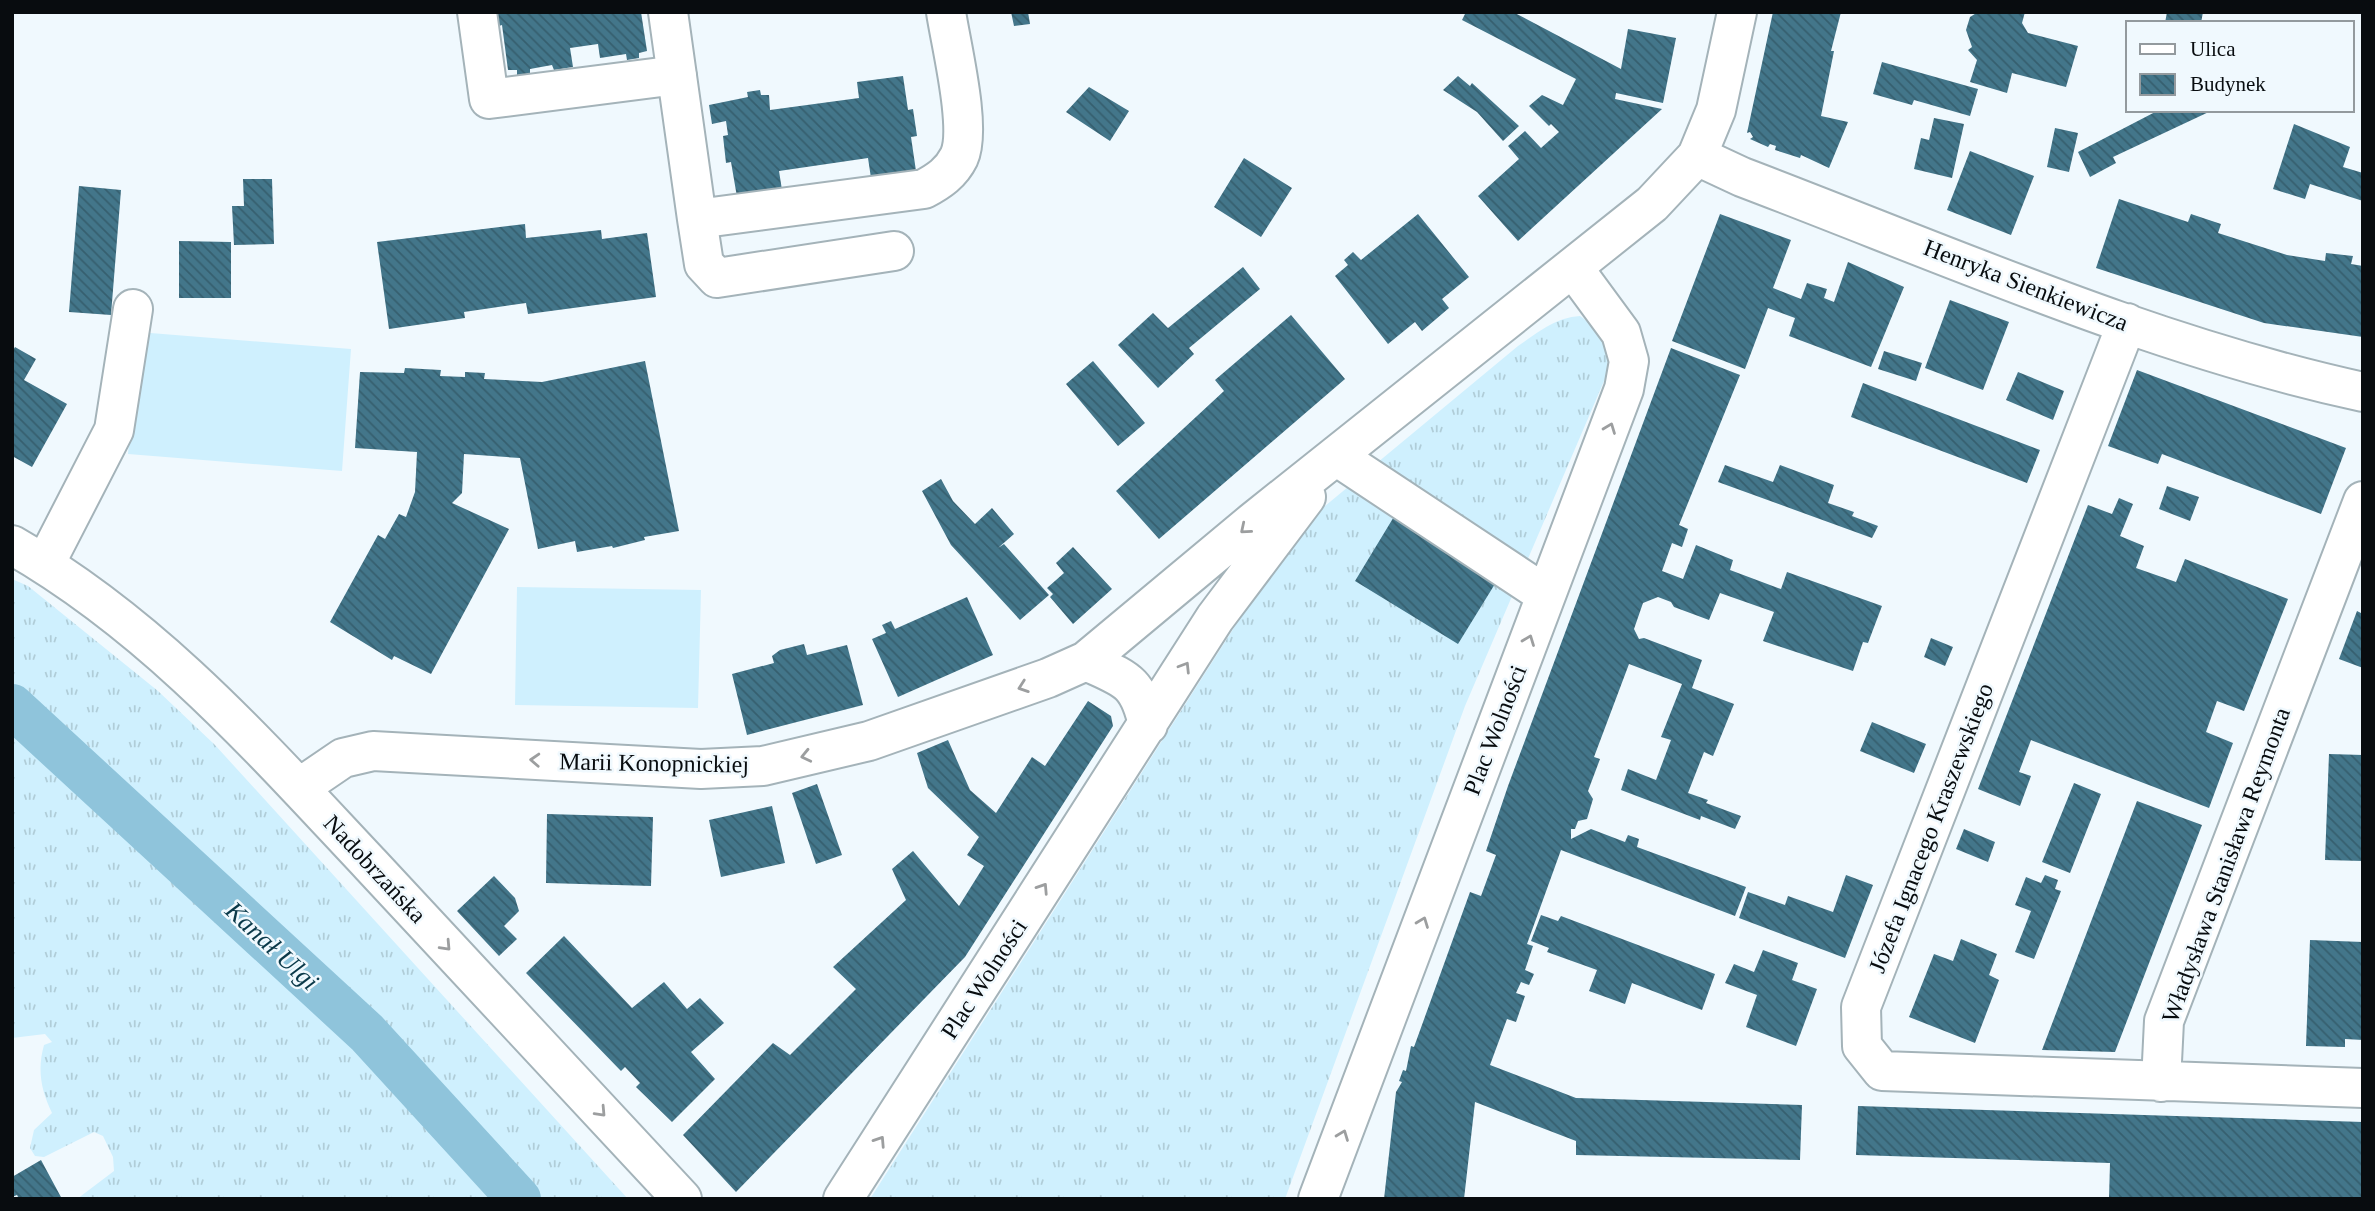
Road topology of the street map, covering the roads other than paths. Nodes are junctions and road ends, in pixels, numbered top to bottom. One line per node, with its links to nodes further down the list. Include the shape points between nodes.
1 (477, 12): 5 (street, via 489,99)
2 (668, 12): 5 (street)
3 (946, 12): 7 (street, via 963,125 960,155 946,176 924,189)
4 (1737, 12): 6 (street, via 1716,110)
5 (677, 75): 7 (street)
6 (1697, 156): 9 (street, Plac Wolności, via 1652,204); 11 (street, Henryka Sienkiewicza)
7 (698, 219): 8 (street, via 704,264 717,278)
8 (894, 251)
9 (1574, 269): 13 (street, Plac Wolności); 17 (street, Plac Wolności, one-way to 9, via 1624,389 1629,361 1621,333)
10 (133, 309): 16 (street, via 114,430)
11 (2127, 323): 12 (street, Henryka Sienkiewicza, via 2223,357); 21 (street, Józefa Ignacego Kraszewskiego, via 1861,1007 1861,1046 1882,1070)
12 (2363, 392)
13 (1336, 456): 17 (street); 18 (street, Plac Wolności, one-way to 18); 19 (street, Plac Wolności, one-way to 13, via 1215,618)
14 (2363, 501): 21 (street, Władysława Stanisława Reymonta, via 2164,1021)
15 (12, 545): 16 (street, Nadobrzańska)
16 (45, 564): 20 (street, Nadobrzańska, via 124,621 224,708)
17 (1546, 595): 25 (street, Plac Wolności, one-way to 17)
18 (1086, 661): 19 (street, via 1122,678 1142,698); 20 (street, Marii Konopnickiej, one-way to 20, via 869,741 763,766 701,769 373,751 343,758)
19 (1149, 725): 24 (street, Plac Wolności, one-way to 19)
20 (299, 788): 23 (street, Nadobrzańska, one-way to 23)
21 (2161, 1082): 22 (street)
22 (2363, 1088)
23 (682, 1199)
24 (843, 1199)
25 (1318, 1199)

